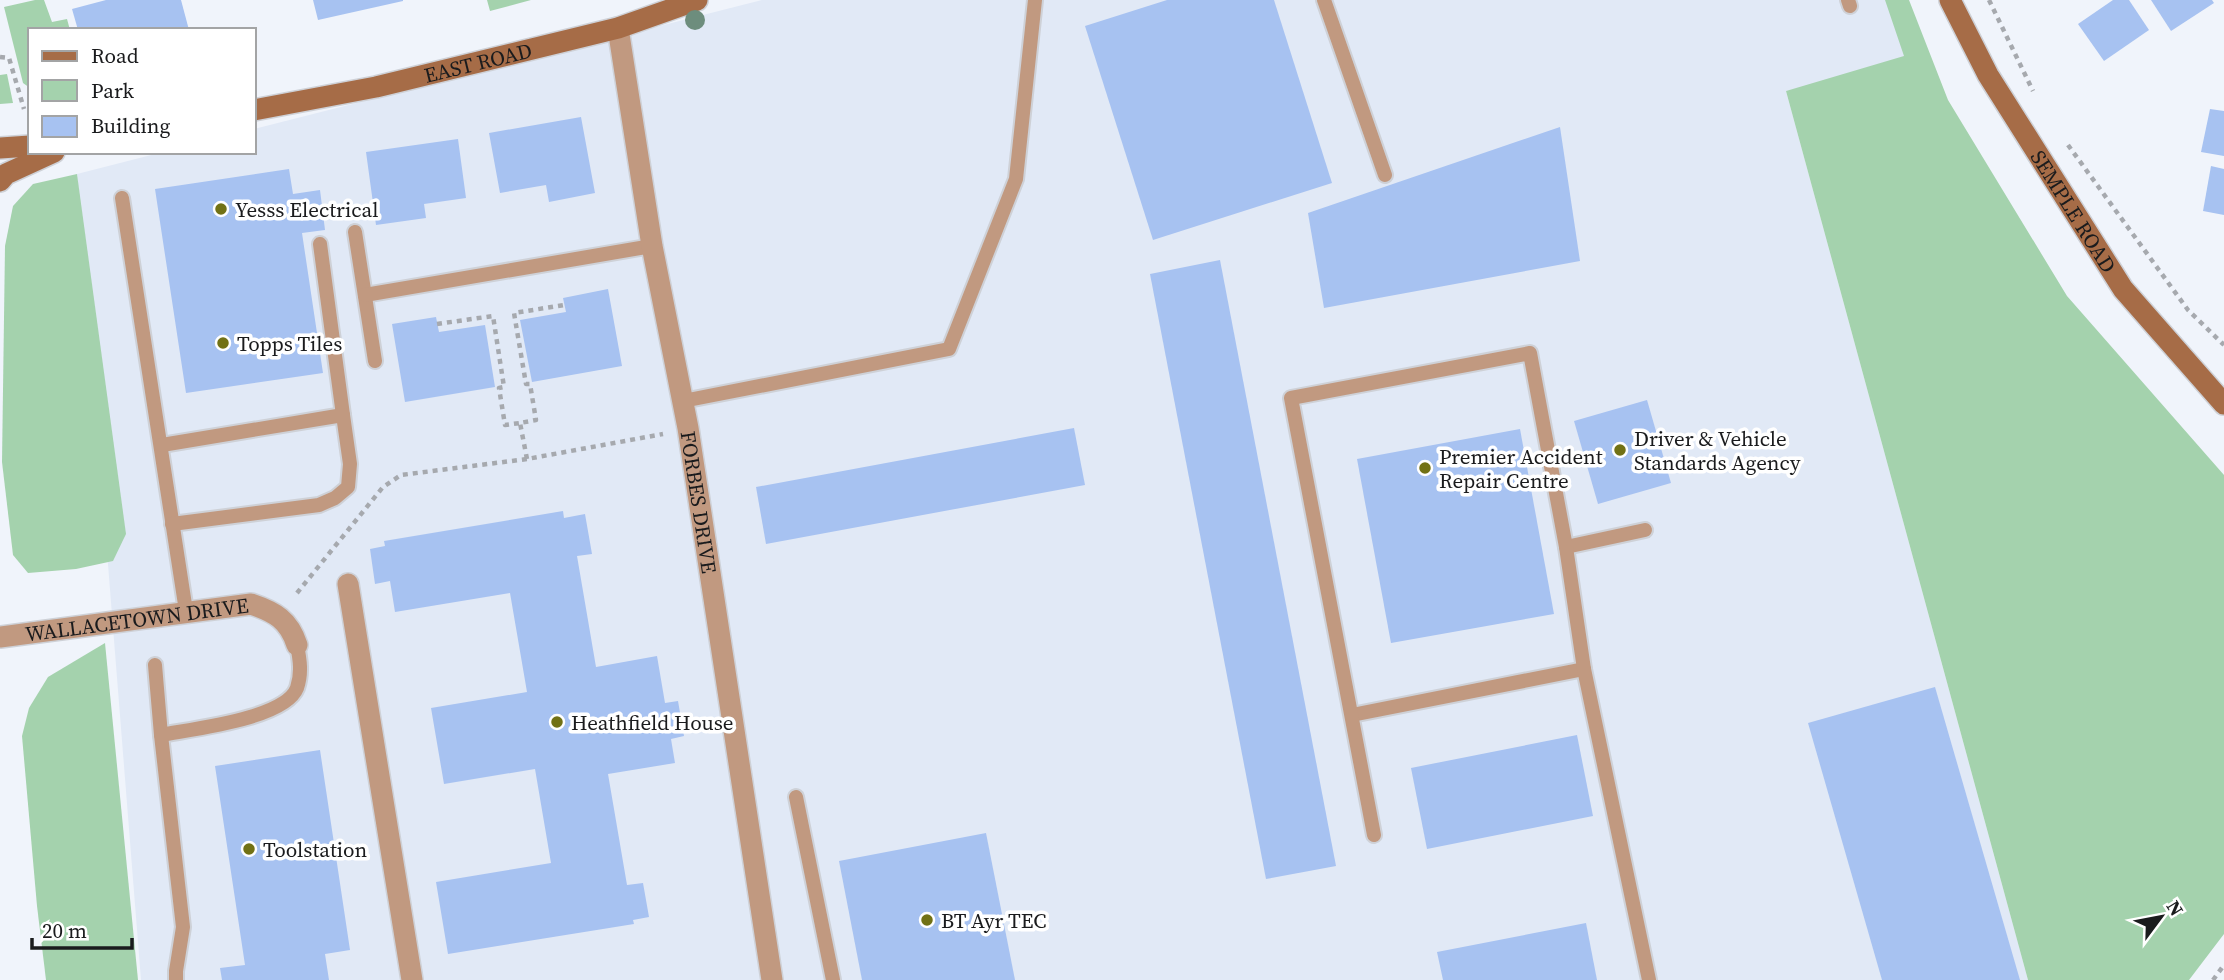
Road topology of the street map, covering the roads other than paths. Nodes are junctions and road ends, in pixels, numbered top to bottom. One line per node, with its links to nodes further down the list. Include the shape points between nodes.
1 (697, 0): 5 (street, EAST ROAD)
2 (1035, 0): 18 (lane, via 1016,179 949,349)
3 (1324, 0): 10 (lane)
4 (1950, 0): 19 (street, SEMPLE ROAD, via 1988,75 2123,289)
5 (618, 28): 6 (street, EAST ROAD, via 376,87); 15 (street, FORBES DRIVE)
6 (256, 110)
7 (28, 146): 8 (street)
8 (0, 148)
9 (50, 154): 11 (street)
10 (1385, 175)
11 (0, 181)
12 (122, 198): 21 (lane)
13 (355, 232): 16 (lane)
14 (320, 244): 20 (lane)
15 (652, 246): 16 (lane); 18 (street, FORBES DRIVE)
16 (365, 295): 17 (lane)
17 (375, 360)
18 (683, 401): 37 (street, FORBES DRIVE)
19 (2224, 404)
20 (343, 415): 21 (lane); 22 (lane, via 350,464 348,488 335,498 319,505)
21 (162, 445): 22 (lane)
22 (172, 524): 26 (lane)
23 (1645, 530): 24 (lane)
24 (1566, 547): 30 (lane); 31 (lane, via 1530,353 1291,398)
25 (348, 584): 36 (street)
26 (186, 611): 27 (street, WALLACETOWN DRIVE); 28 (street, WALLACETOWN DRIVE, via 251,604 282,620)
27 (0, 637)
28 (297, 645): 32 (lane, via 301,667 296,691 279,706 254,717)
29 (155, 666): 32 (lane)
30 (1584, 669): 31 (lane); 39 (lane)
31 (1352, 715): 34 (lane)
32 (161, 735): 35 (lane, via 183,927)
33 (796, 797): 38 (lane)
34 (1374, 835)
35 (176, 980)
36 (412, 980)
37 (772, 980)
38 (834, 980)
39 (1648, 980)

